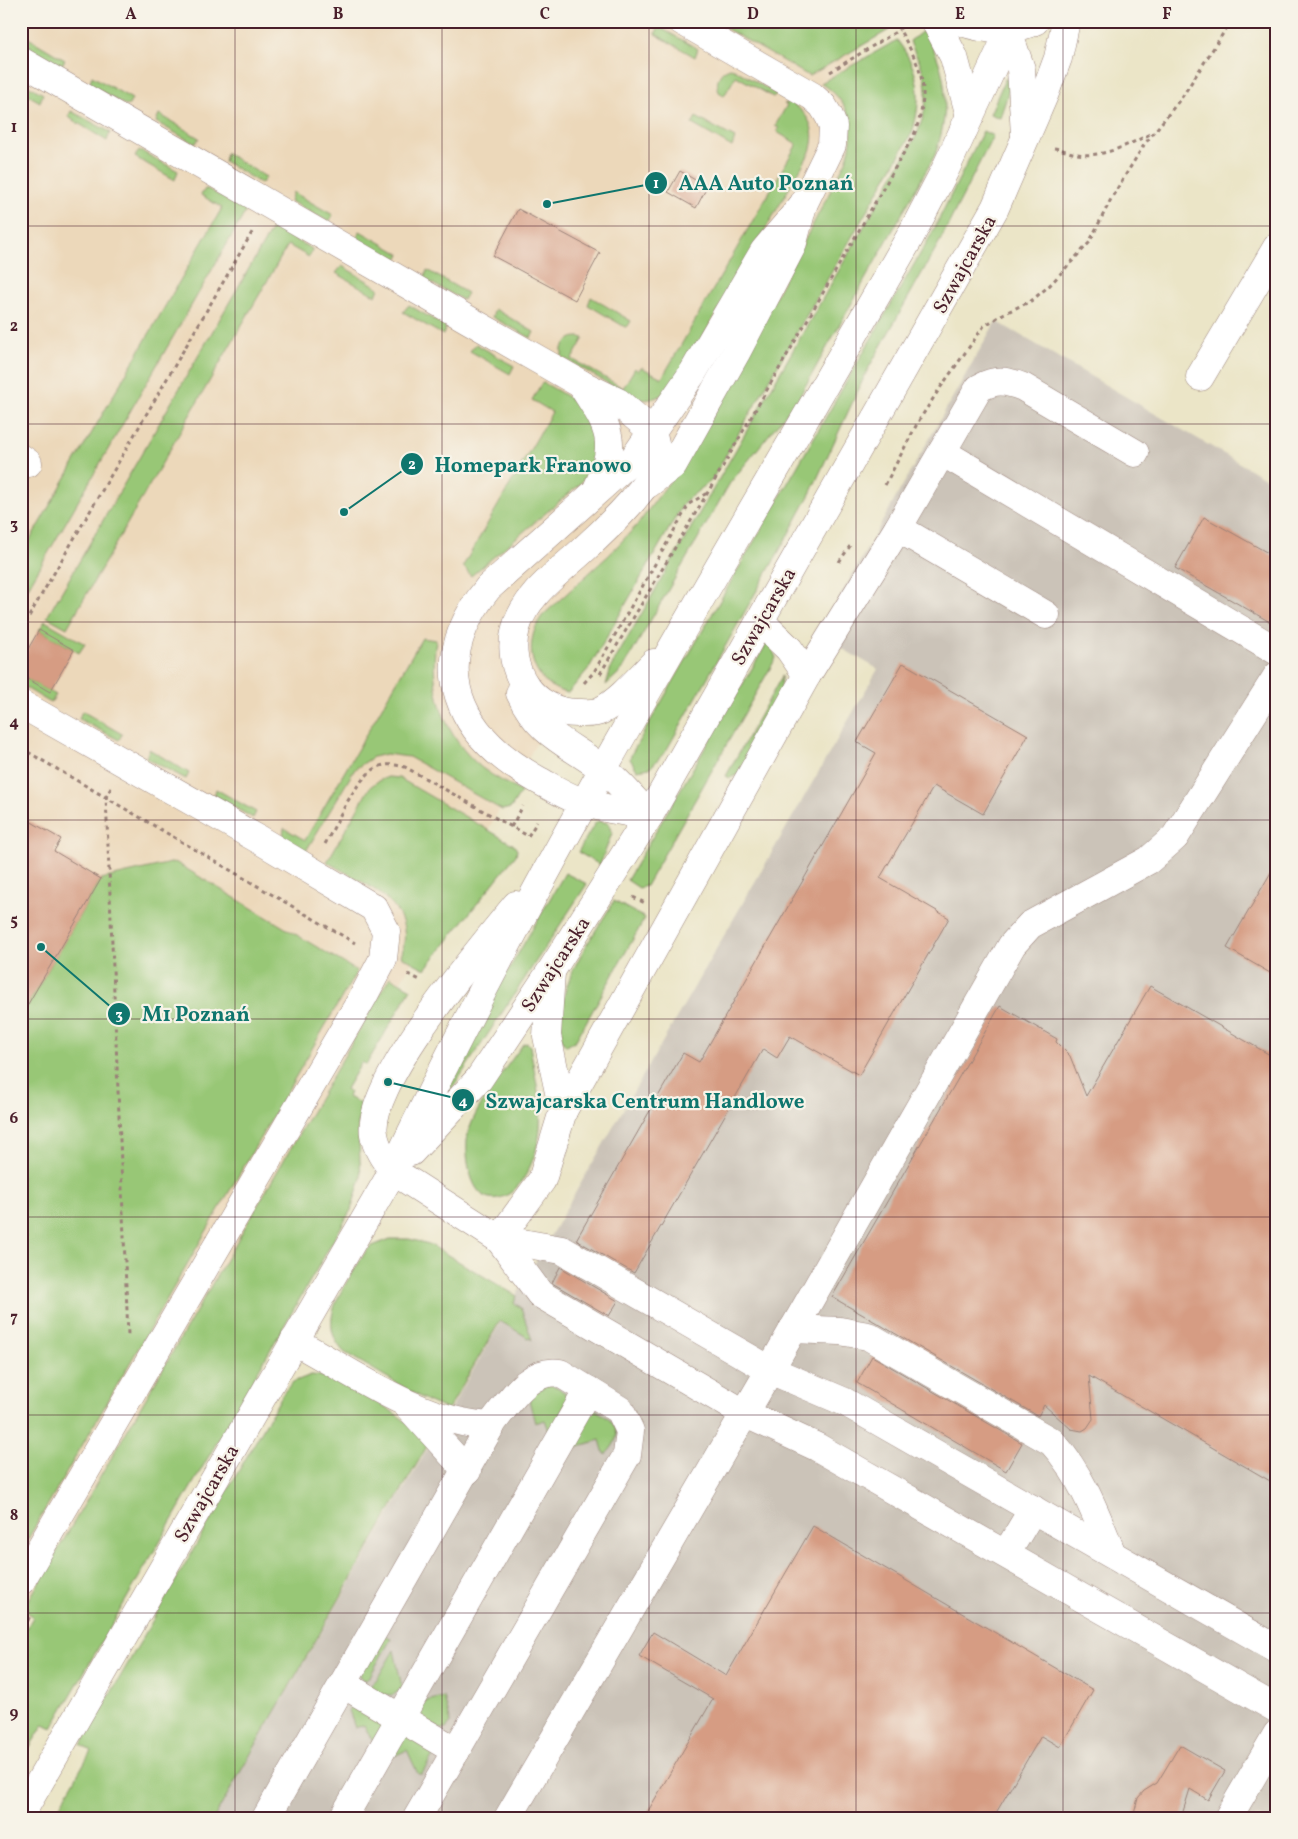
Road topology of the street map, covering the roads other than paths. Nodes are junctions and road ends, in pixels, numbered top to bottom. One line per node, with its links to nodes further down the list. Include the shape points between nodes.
1 (682, 21): 10 (street, via 802,90 823,106 829,116 833,136 828,157)
2 (935, 21): 8 (street, via 954,57)
3 (959, 21): 6 (street, via 973,26)
4 (1035, 21): 6 (street)
5 (1066, 21): 9 (street, Szwajcarska)
6 (1008, 24): 8 (street, Szwajcarska); 9 (street, via 1021,69)
7 (21, 61): 13 (street)
8 (970, 116): 22 (street, Szwajcarska, via 910,237)
9 (1036, 145): 21 (street, Szwajcarska, via 995,208)
10 (803, 205): 14 (street, via 764,251 692,374); 17 (street, via 792,246 702,414 673,465)
11 (1277, 246): 12 (street)
12 (1200, 377)
13 (581, 384): 14 (street, via 618,402); 18 (street, via 600,414 610,440 608,466)
14 (652, 431): 17 (street, via 656,465); 18 (street, via 634,458)
15 (942, 452): 16 (street, via 979,388 993,381 1006,380); 19 (street); 23 (street)
16 (1135, 453)
17 (643, 488): 24 (street, via 612,523 538,592 523,612 513,642)
18 (596, 490): 29 (street, via 510,567 472,608 461,635 454,669 457,694 464,712 479,733 515,767)
19 (898, 528): 20 (street); 25 (street)
20 (1046, 614)
21 (760, 621): 25 (street, via 789,649); 30 (street, Szwajcarska)
22 (681, 635): 24 (street, via 630,687 600,711 572,713 550,708 534,697); 28 (street, Szwajcarska)
23 (1277, 651)
24 (516, 668): 28 (street, via 518,690 543,729)
25 (807, 675): 33 (street)
26 (1277, 676): 36 (street, via 1176,838 1150,860 1030,925 1012,945)
27 (21, 704): 47 (street, via 374,908 386,931 384,959)
28 (604, 770): 29 (street, Szwajcarska); 30 (street)
29 (585, 803): 30 (street); 31 (street, Szwajcarska)
30 (649, 816): 32 (street, Szwajcarska)
31 (557, 855): 34 (street, Szwajcarska, via 437,1078); 34 (street, via 445,992 388,1082 375,1113 374,1134 382,1156)
32 (551, 971): 33 (street, via 548,1036); 34 (street, Szwajcarska, via 479,1079)
33 (563, 1111): 35 (street, via 542,1180)
34 (393, 1171): 35 (street); 37 (street, Szwajcarska)
35 (499, 1239): 38 (street, via 562,1250); 41 (street, via 540,1294)
36 (793, 1329): 38 (street); 46 (street, via 868,1336 1052,1442 1069,1461)
37 (294, 1341): 40 (street); 54 (street, Szwajcarska)
38 (770, 1370): 41 (street); 44 (street, via 845,1402)
39 (588, 1390): 42 (street, via 560,1373 549,1371 538,1375 512,1397); 51 (street); 53 (street, via 620,1410 630,1431 627,1455)
40 (407, 1405): 42 (street, via 472,1425); 43 (street)
41 (744, 1413): 45 (street, via 817,1447); 58 (street)
42 (492, 1426): 43 (street)
43 (467, 1471): 49 (street)
44 (1033, 1509): 45 (street); 46 (street)
45 (1006, 1554): 50 (street)
46 (1112, 1554): 48 (street)
47 (21, 1581)
48 (1277, 1649)
49 (343, 1684): 51 (street); 55 (street)
50 (1277, 1709)
51 (400, 1718): 53 (street); 56 (street)
52 (1277, 1734): 59 (street)
53 (456, 1751): 57 (street)
54 (21, 1814)
55 (266, 1818)
56 (343, 1818)
57 (417, 1818)
58 (508, 1818)
59 (1228, 1818)

